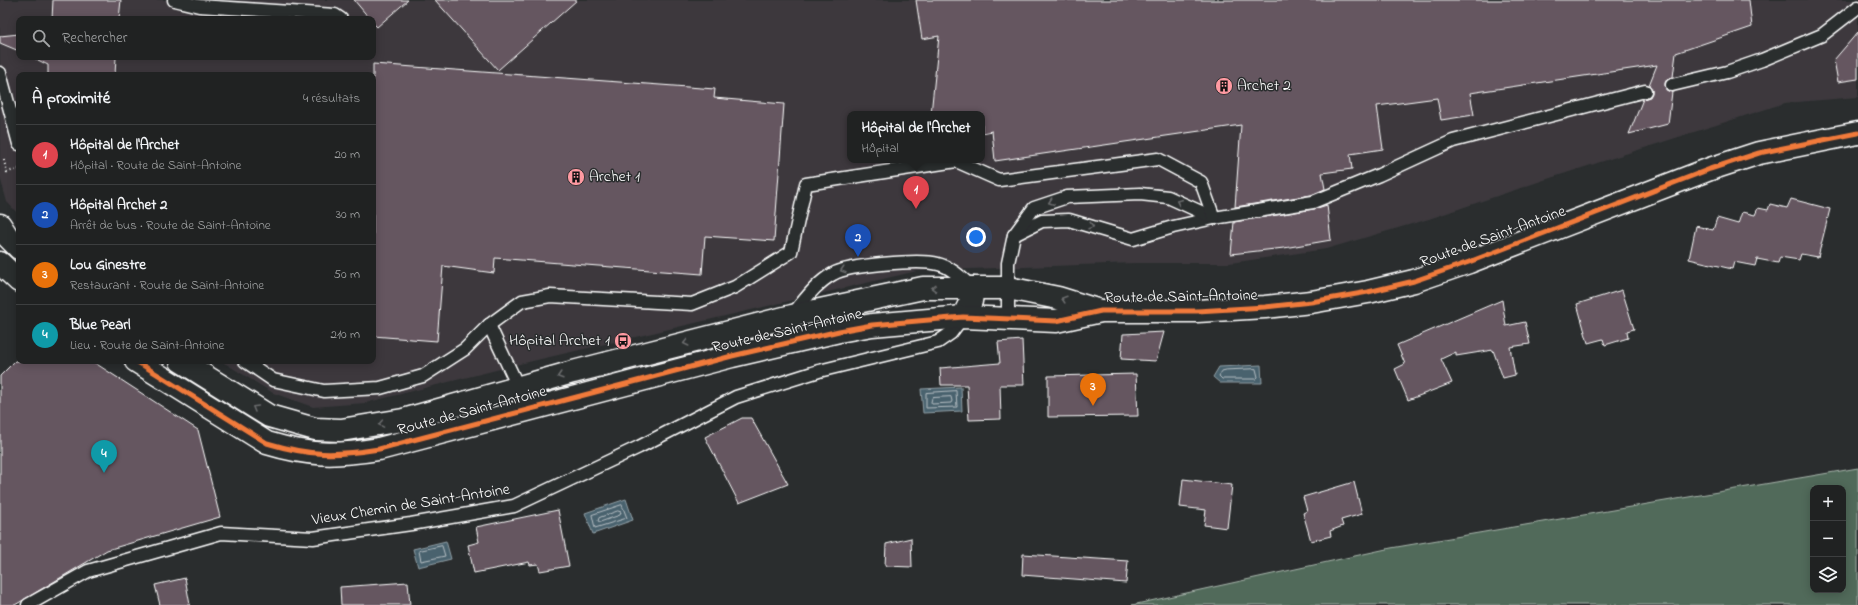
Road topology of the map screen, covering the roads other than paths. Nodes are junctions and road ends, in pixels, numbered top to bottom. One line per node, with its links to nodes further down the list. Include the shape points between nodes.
1 (174, 0): 3 (lane, via 199,6)
2 (1858, 7): 5 (lane, via 1822,35 1727,72)
3 (335, 16)
4 (0, 73): 7 (lane)
5 (1672, 85)
6 (1644, 92): 11 (lane, via 1453,141 1313,202)
7 (16, 133)
8 (1858, 133): 19 (street, Route de Saint-Antoine, via 1759,153 1710,169 1469,262 1414,281 1368,292 1265,308)
9 (943, 163): 23 (lane, via 806,184 791,252 735,287 692,304 550,296 522,301)
10 (961, 163): 11 (lane, via 999,180 1158,159 1201,182)
11 (1214, 218): 13 (lane, one-way to 11, via 1042,221 1069,220 1134,239); 13 (lane, one-way to 13, via 1168,197 1140,194 1067,197 1034,208)
12 (0, 225): 14 (street)
13 (1014, 235): 18 (lane, via 1008,263)
14 (16, 245)
15 (0, 263): 16 (street)
16 (16, 278)
17 (973, 288): 18 (street, Route de Saint-Antoine); 20 (street, Route de Saint-Antoine, one-way to 20, via 923,288); 20 (lane, one-way to 20, via 957,274 939,264 922,261 847,268 815,287); 21 (street, via 971,300)
18 (1008, 288): 19 (street, Route de Saint-Antoine, one-way to 18, via 1058,298); 22 (lane)
19 (1101, 311): 22 (street, Route de Saint-Antoine, via 1056,320)
20 (792, 316): 27 (street, Route de Saint-Antoine, one-way to 27)
21 (963, 317): 22 (street, Route de Saint-Antoine); 28 (street, Route de Saint-Antoine, via 839,331 732,356); 29 (lane, Vieux Chemin de Saint-Antoine, via 951,333 938,342 818,372 736,397 639,448 514,506 313,538 221,532 88,571)
22 (1008, 319)
23 (489, 325): 26 (lane, via 466,348 423,376 380,388 324,391 273,380); 27 (lane)
24 (141, 364): 28 (street, Route de Saint-Antoine, via 268,443 317,454 344,454 379,449)
25 (186, 364): 27 (street, Route de Saint-Antoine, one-way to 25, via 403,420 341,430 315,429 269,416)
26 (249, 364)
27 (520, 388): 28 (lane)
28 (529, 410)
29 (28, 605)

